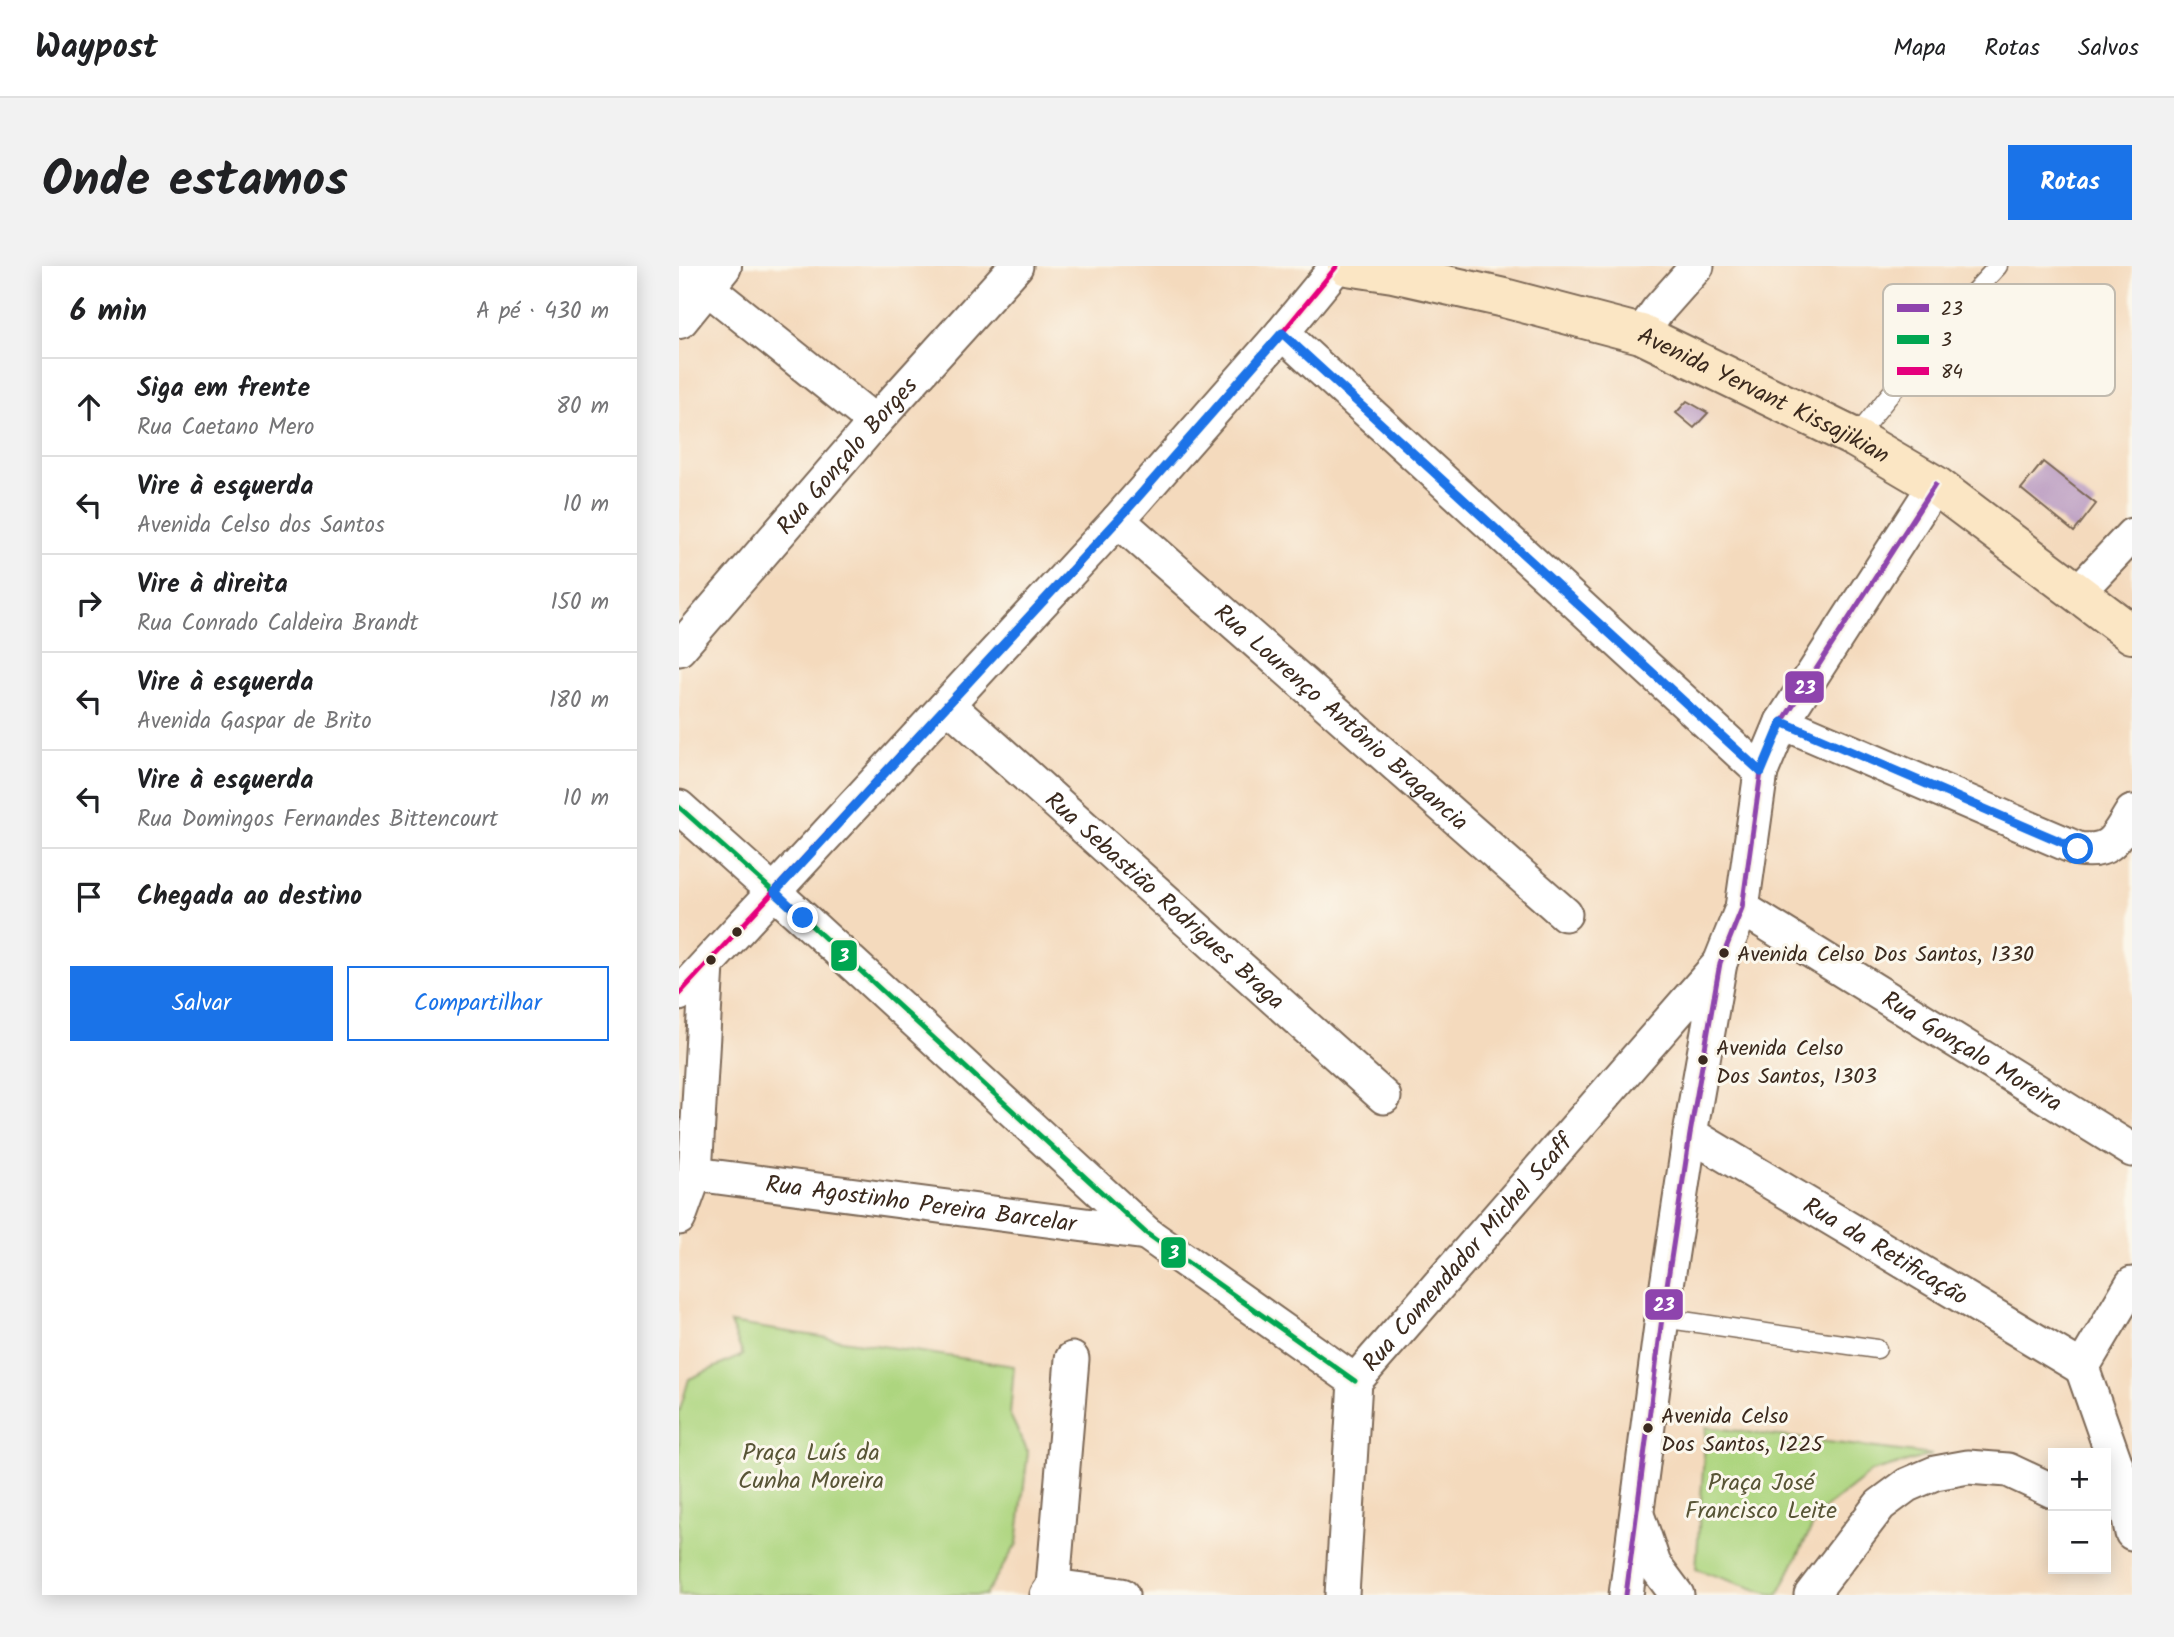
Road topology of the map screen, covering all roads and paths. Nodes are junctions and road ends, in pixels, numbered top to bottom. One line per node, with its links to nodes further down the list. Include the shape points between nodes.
1 (1016, 266): 12 (street, Rua Gonçalo Borges)
2 (1337, 266): 9 (street)
3 (1347, 266): 10 (main road, Avenida Yervant Kissajikian, via 1504,298)
4 (1697, 266): 10 (street)
5 (1998, 266): 7 (lane)
6 (703, 273): 8 (street); 12 (street)
7 (1981, 284)
8 (679, 319)
9 (1282, 333): 15 (street); 22 (street)
10 (1641, 334): 13 (main road, Avenida Yervant Kissajikian)
11 (1889, 396): 13 (lane)
12 (875, 422): 19 (street, Rua Gonçalo Borges)
13 (1856, 438): 14 (main road, Avenida Yervant Kissajikian)
14 (1935, 485): 17 (main road, Avenida Yervant Kissajikian); 21 (street)
15 (1118, 520): 20 (street); 27 (street, Rua Lourenço Antônio Bragancia)
16 (2132, 535): 17 (street)
17 (2078, 592): 18 (main road, Avenida Yervant Kissajikian)
18 (2132, 634)
19 (679, 649)
20 (948, 705): 25 (street); 31 (street, Rua Sebastião Rodrigues Braga)
21 (1782, 722): 22 (street); 24 (street, via 2078,849 2092,851 2113,843)
22 (1761, 772): 26 (street)
23 (679, 807): 25 (street)
24 (2132, 812)
25 (775, 892): 29 (street); 36 (street)
26 (1742, 908): 28 (street); 33 (street, Rua Gonçalo Moreira)
27 (1565, 914)
28 (1720, 963): 32 (street); 42 (street, Rua Comendador Michel Scaff)
29 (707, 965): 30 (street); 34 (street)
30 (679, 994)
31 (1384, 1097)
32 (1690, 1134): 38 (street); 41 (street, Rua da Retificação)
33 (2132, 1150)
34 (695, 1174): 35 (street); 36 (street, Rua Agostinho Pereira Barcelar)
35 (679, 1218)
36 (1146, 1233): 42 (street)
37 (2132, 1284): 41 (street)
38 (1662, 1318): 39 (lane); 44 (street)
39 (1877, 1349)
40 (1072, 1359): 48 (street)
41 (2082, 1368): 45 (street, via 2120,1479)
42 (1355, 1381): 50 (street, Rua Comendador Michel Scaff)
43 (2048, 1489): 53 (street, via 2008,1470 1968,1467 1935,1473 1907,1485 1880,1505)
44 (1636, 1511): 51 (street); 52 (street, via 1654,1564)
45 (2132, 1532)
46 (2111, 1535): 47 (street)
47 (2132, 1552)
48 (1049, 1591): 49 (street)
49 (1122, 1595)
50 (1342, 1595)
51 (1626, 1595)
52 (1677, 1595)
53 (1811, 1595)

